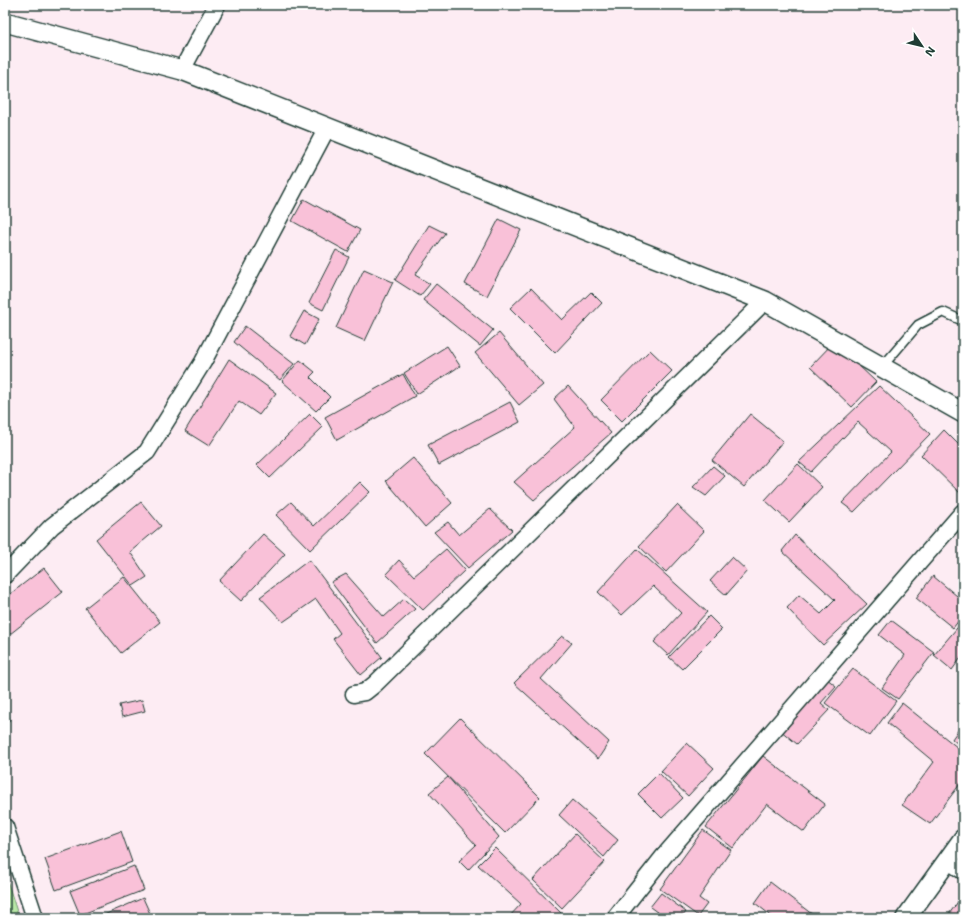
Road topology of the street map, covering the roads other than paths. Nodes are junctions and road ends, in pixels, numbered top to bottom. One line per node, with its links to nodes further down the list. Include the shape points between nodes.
1 (217, 5): 3 (street)
2 (5, 22): 3 (street)
3 (182, 70): 4 (street)
4 (327, 128): 5 (street); 10 (street, via 203,362 147,452 52,526)
5 (765, 301): 7 (street); 11 (street, via 375,684 365,692)
6 (963, 321): 7 (lane, via 943,312 918,325)
7 (882, 367): 8 (street)
8 (963, 413)
9 (963, 512): 17 (street, via 664,856)
10 (5, 575)
11 (354, 694)
12 (5, 827): 16 (street)
13 (963, 839): 14 (street)
14 (948, 860): 15 (street); 18 (street)
15 (963, 871)
16 (35, 918)
17 (614, 918)
18 (906, 918)

